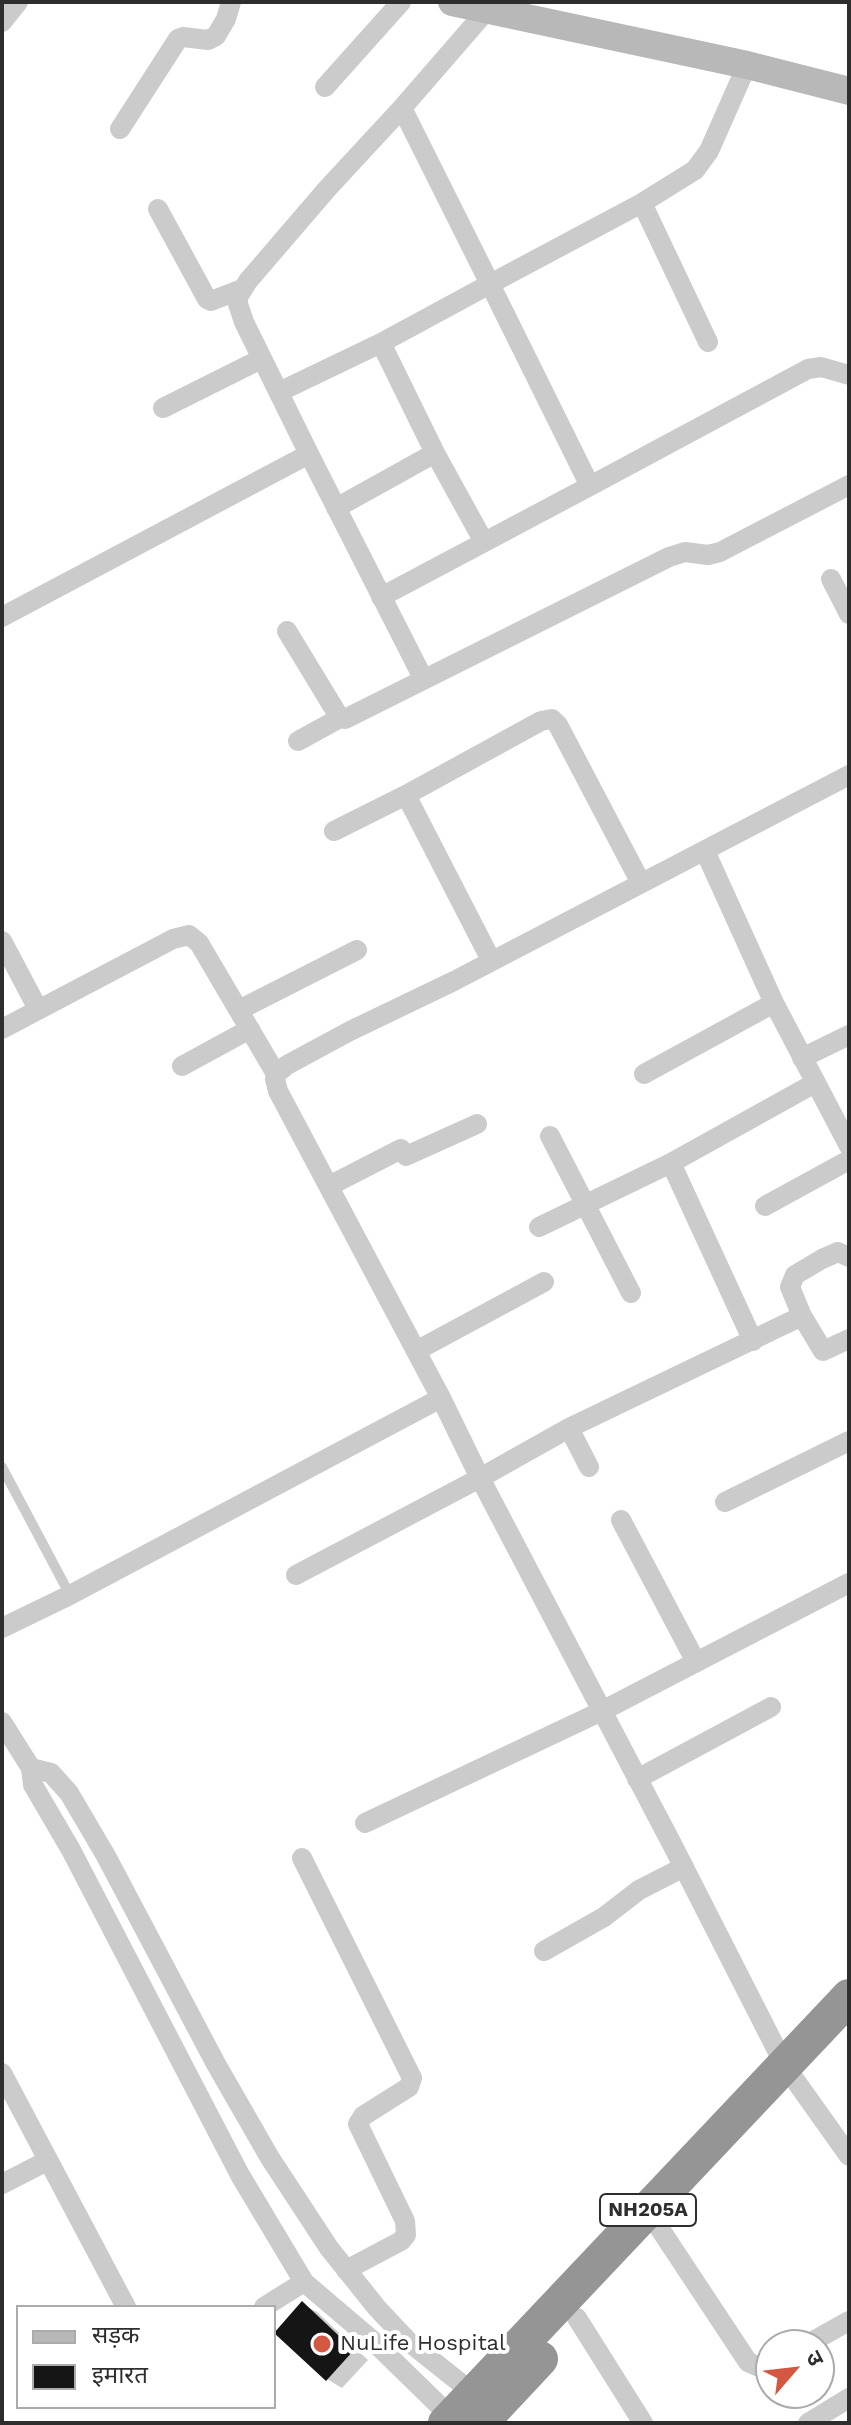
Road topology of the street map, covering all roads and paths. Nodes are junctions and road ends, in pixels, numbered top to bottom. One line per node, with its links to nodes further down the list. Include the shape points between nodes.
1 (18, 2): 7 (street)
2 (231, 2): 12 (street, via 212,39 178,39)
3 (401, 2): 9 (street)
4 (452, 2): 5 (street)
5 (487, 10): 6 (street); 11 (street)
6 (528, 10): 8 (street)
7 (2, 22)
8 (747, 65): 10 (street); 13 (street, via 704,161)
9 (325, 87)
10 (849, 91)
11 (402, 108): 15 (street); 16 (street)
12 (120, 129)
13 (642, 203): 15 (street); 17 (street)
14 (158, 209): 16 (street, via 207,299)
15 (490, 284): 18 (street); 26 (street)
16 (242, 289): 19 (street, via 239,309)
17 (708, 342)
18 (381, 343): 21 (street); 23 (street)
19 (261, 359): 21 (street); 22 (street)
20 (849, 375): 26 (street, via 808,369)
21 (279, 392): 24 (street)
22 (163, 408)
23 (435, 453): 27 (street); 28 (street)
24 (309, 454): 27 (street); 32 (street)
25 (849, 485): 34 (street, via 720,552 669,557)
26 (590, 486): 28 (street)
27 (336, 508): 30 (street)
28 (484, 542): 30 (street)
29 (831, 579): 31 (street)
30 (381, 597): 34 (street)
31 (849, 614)
32 (2, 617)
33 (287, 631): 35 (street)
34 (423, 678): 35 (street)
35 (340, 718): 36 (street)
36 (298, 741)
37 (849, 775): 40 (street)
38 (406, 795): 39 (street); 41 (street, via 552,719); 44 (street)
39 (334, 831)
40 (705, 851): 41 (street); 45 (street)
41 (641, 883): 44 (street)
42 (2, 941): 46 (street)
43 (357, 950): 47 (street)
44 (491, 960): 53 (street)
45 (774, 1003): 51 (street); 54 (street)
46 (38, 1009): 47 (street, via 189,935); 48 (street)
47 (239, 1010): 49 (street)
48 (2, 1029)
49 (250, 1029): 52 (street); 53 (street)
50 (849, 1035): 51 (street)
51 (802, 1058): 55 (street)
52 (182, 1066)
53 (276, 1074): 61 (street, via 278,1091)
54 (644, 1074)
55 (815, 1083): 58 (street); 60 (street)
56 (477, 1124): 61 (street, via 406,1156 401,1149)
57 (550, 1136): 62 (street)
58 (849, 1146)
59 (849, 1160): 63 (street)
60 (671, 1163): 62 (street); 70 (street)
61 (329, 1186): 71 (street)
62 (586, 1205): 64 (street); 67 (street)
63 (765, 1206)
64 (539, 1227)
65 (849, 1257): 68 (street, via 838,1252 795,1275 790,1287)
66 (544, 1282): 71 (street)
67 (631, 1293)
68 (802, 1316): 69 (street, via 823,1351); 70 (street)
69 (849, 1339)
70 (753, 1341): 73 (street)
71 (416, 1351): 72 (street)
72 (441, 1398): 77 (street); 82 (street)
73 (569, 1428): 76 (street); 77 (street)
74 (849, 1441): 78 (street)
75 (2, 1467): 82 (lane)
76 (589, 1467)
77 (480, 1478): 80 (street); 86 (street)
78 (725, 1502)
79 (621, 1520): 84 (street)
80 (296, 1575)
81 (849, 1583): 84 (street)
82 (70, 1595): 83 (street)
83 (2, 1628)
84 (696, 1662): 86 (street)
85 (771, 1707): 89 (street)
86 (602, 1711): 89 (street); 90 (street)
87 (2, 1722): 88 (street)
88 (31, 1768): 102 (street, via 51,1773 69,1793 270,2158); 103 (street, via 33,1785 240,2175)
89 (637, 1779): 92 (street)
90 (365, 1823)
91 (302, 1858): 102 (street, via 412,2078 409,2087 358,2124 405,2221 406,2235)
92 (684, 1867): 93 (street); 97 (street)
93 (544, 1951)
94 (849, 1997): 97 (highway, NH205A)
95 (849, 2026): 97 (highway, NH205A)
96 (2, 2073): 99 (street)
97 (790, 2075): 98 (street); 101 (highway, NH205A); 109 (highway, NH205A)
98 (849, 2156)
99 (47, 2161): 100 (street); 104 (street)
100 (2, 2184)
101 (660, 2229): 106 (highway, NH205A); 107 (street)
102 (346, 2270): 109 (street)
103 (304, 2282): 105 (street); 109 (street)
104 (125, 2305)
105 (267, 2305)
106 (577, 2318): 109 (highway, NH205A); 110 (street)
107 (755, 2365)
108 (849, 2398): 111 (street)
109 (462, 2414)
110 (643, 2423)
111 (808, 2423)

